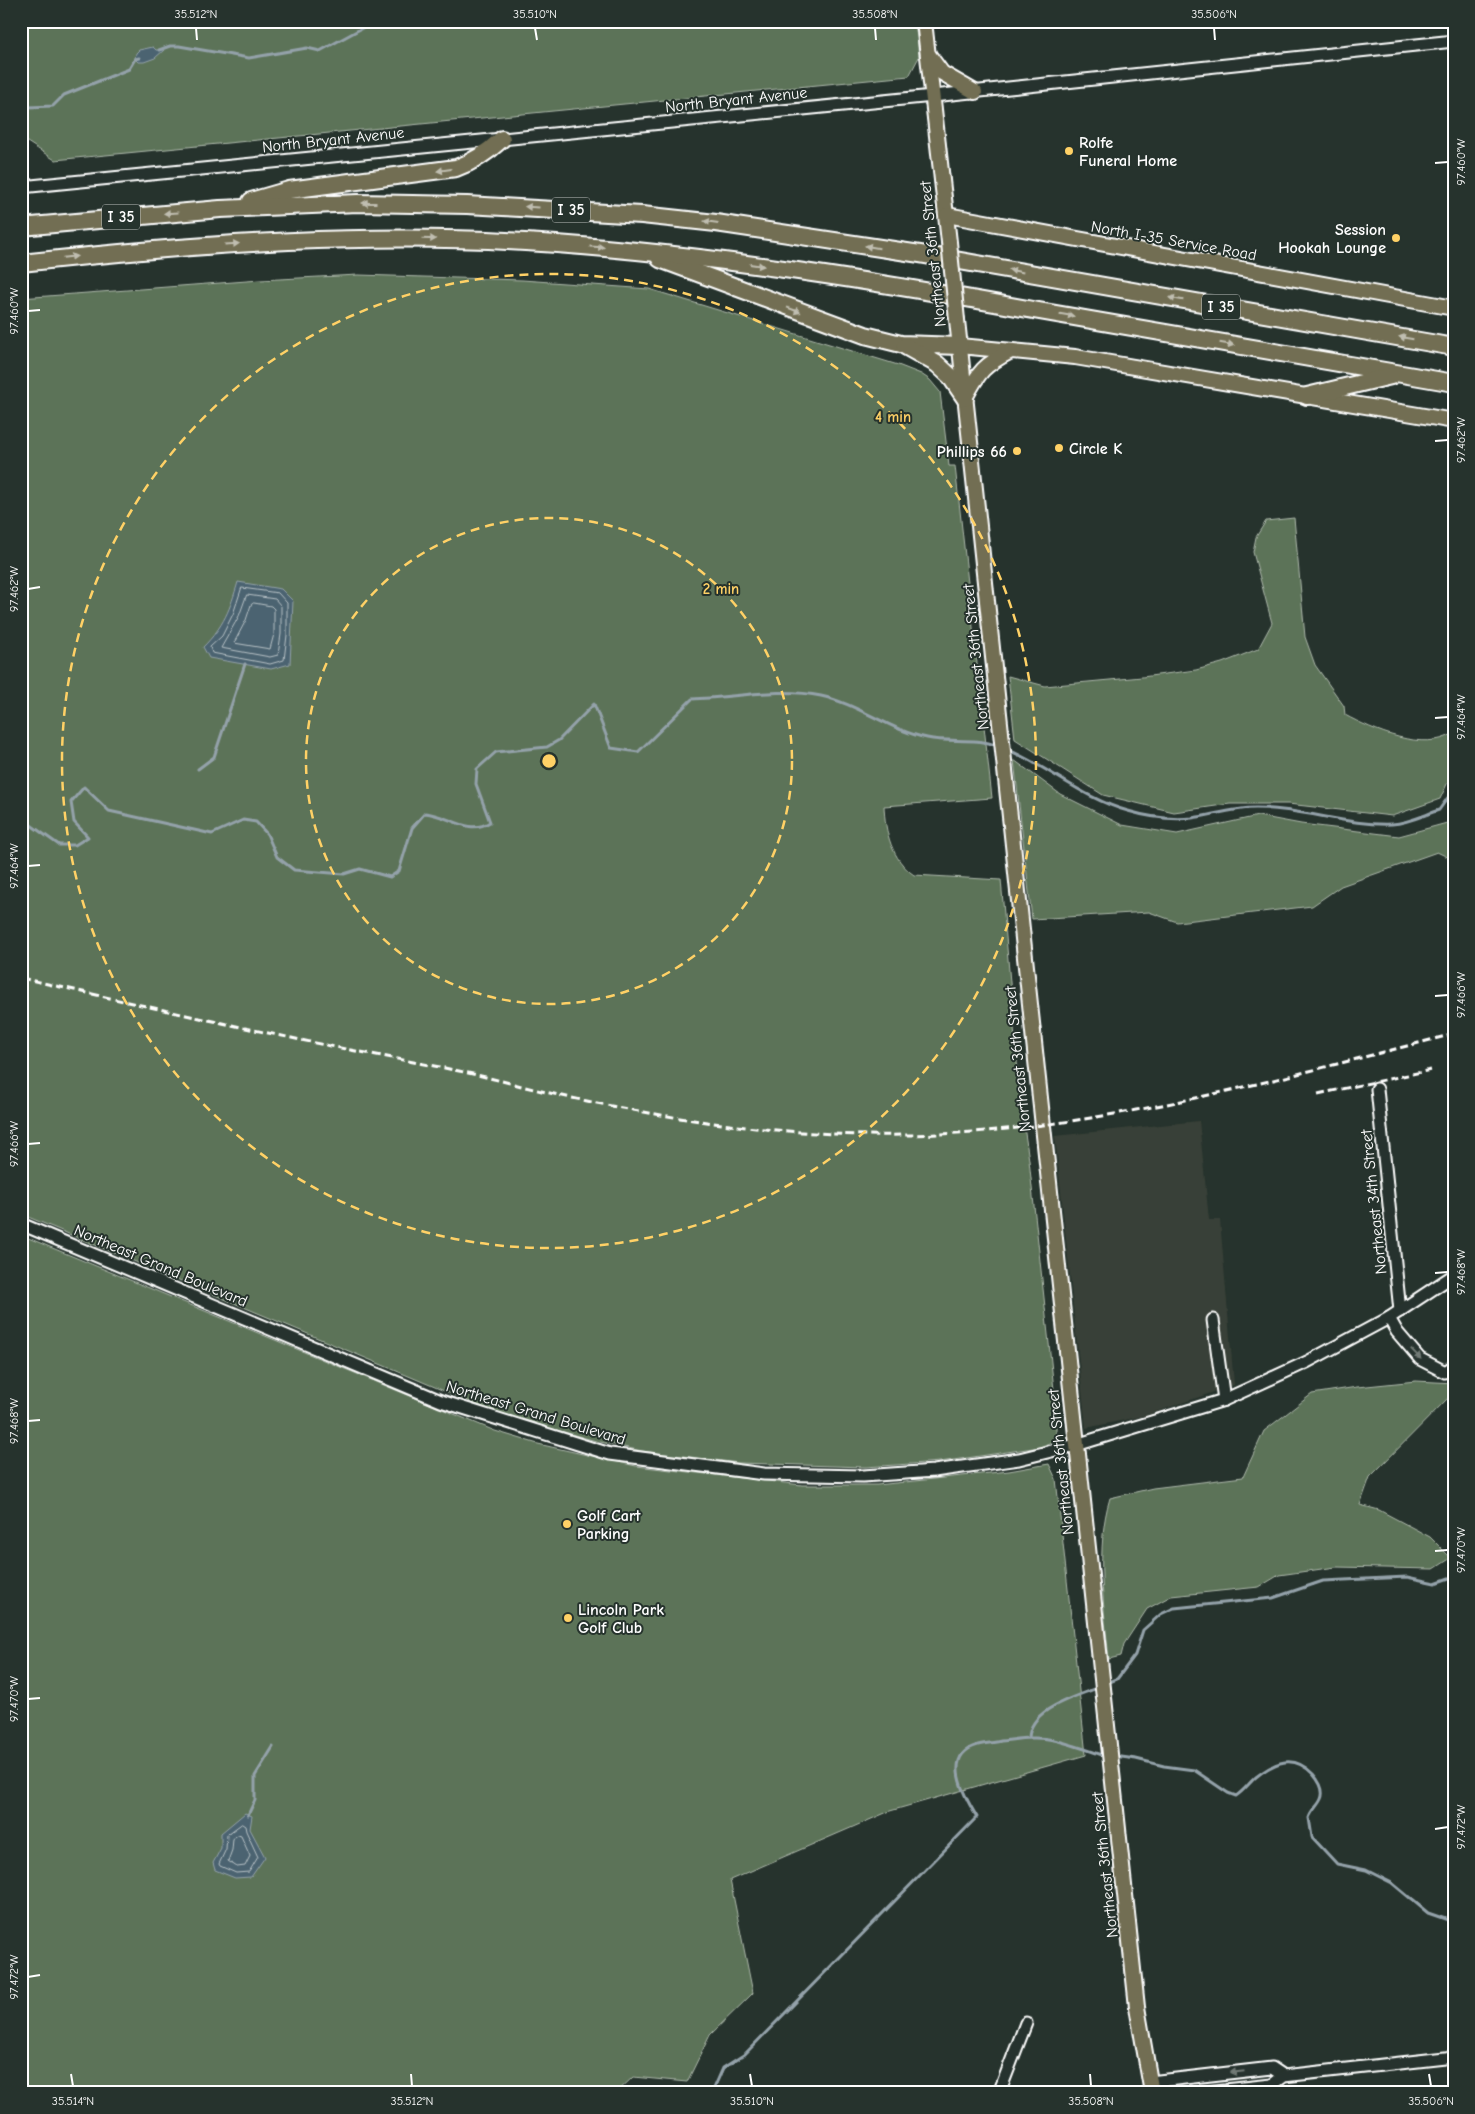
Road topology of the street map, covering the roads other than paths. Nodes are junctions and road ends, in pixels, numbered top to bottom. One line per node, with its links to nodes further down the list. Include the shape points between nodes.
1 (924, 21): 3 (main road, Northeast 36th Street)
2 (1454, 41): 4 (street, North Bryant Avenue)
3 (927, 54): 4 (main road, via 942,73); 5 (main road, Northeast 36th Street)
4 (975, 92): 5 (street, North Bryant Avenue)
5 (933, 96): 6 (street, North Bryant Avenue); 9 (main road, Northeast 36th Street)
6 (502, 139): 7 (street, North Bryant Avenue); 8 (highway, one-way to 8, via 465,166 289,190)
7 (21, 187)
8 (220, 209): 10 (highway, I 35, one-way to 10); 16 (highway, I 35, one-way to 8, via 969,262 716,223 623,213 467,204 358,203)
9 (947, 216): 13 (main road, North I-35 Service Road); 15 (main road, Northeast 36th Street, bridge)
10 (21, 227)
11 (640, 250): 12 (highway, I 35, one-way to 11, via 181,247 365,239 470,240); 14 (highway, one-way to 14, via 832,324); 18 (highway, I 35, one-way to 18, via 919,290)
12 (21, 262)
13 (1454, 308)
14 (902, 344): 15 (highway); 21 (highway, via 937,364)
15 (960, 346): 17 (main road); 21 (main road, Northeast 36th Street)
16 (1454, 346)
17 (1011, 351): 20 (main road, via 1075,357); 21 (main road, via 988,363)
18 (1400, 374): 19 (highway, I 35); 20 (highway)
19 (1454, 383)
20 (1308, 396): 22 (main road)
21 (965, 398): 31 (main road, Northeast 36th Street)
22 (1454, 421)
23 (1377, 1089): 26 (street, Northeast 34th Street)
24 (21, 1224): 31 (street, Northeast Grand Boulevard, via 441,1401 610,1454 764,1474 863,1476 934,1471 1019,1459)
25 (1454, 1275): 26 (street, Northeast Grand Boulevard)
26 (1400, 1311): 27 (street, Northeast Grand Boulevard)
27 (1389, 1318): 29 (street, one-way to 29, via 1420,1359 1445,1372); 30 (street, Northeast Grand Boulevard, via 1307,1362)
28 (1213, 1320): 30 (street)
29 (1454, 1366)
30 (1224, 1400): 31 (street, Northeast Grand Boulevard)
31 (1076, 1445): 35 (main road, Northeast 36th Street, via 1137,2007)
32 (1026, 2023): 36 (street)
33 (1454, 2057): 34 (street)
34 (1284, 2076): 35 (street, one-way to 35, via 1272,2068); 37 (street, via 1272,2085)
35 (1151, 2087)
36 (999, 2093)
37 (1197, 2093)

